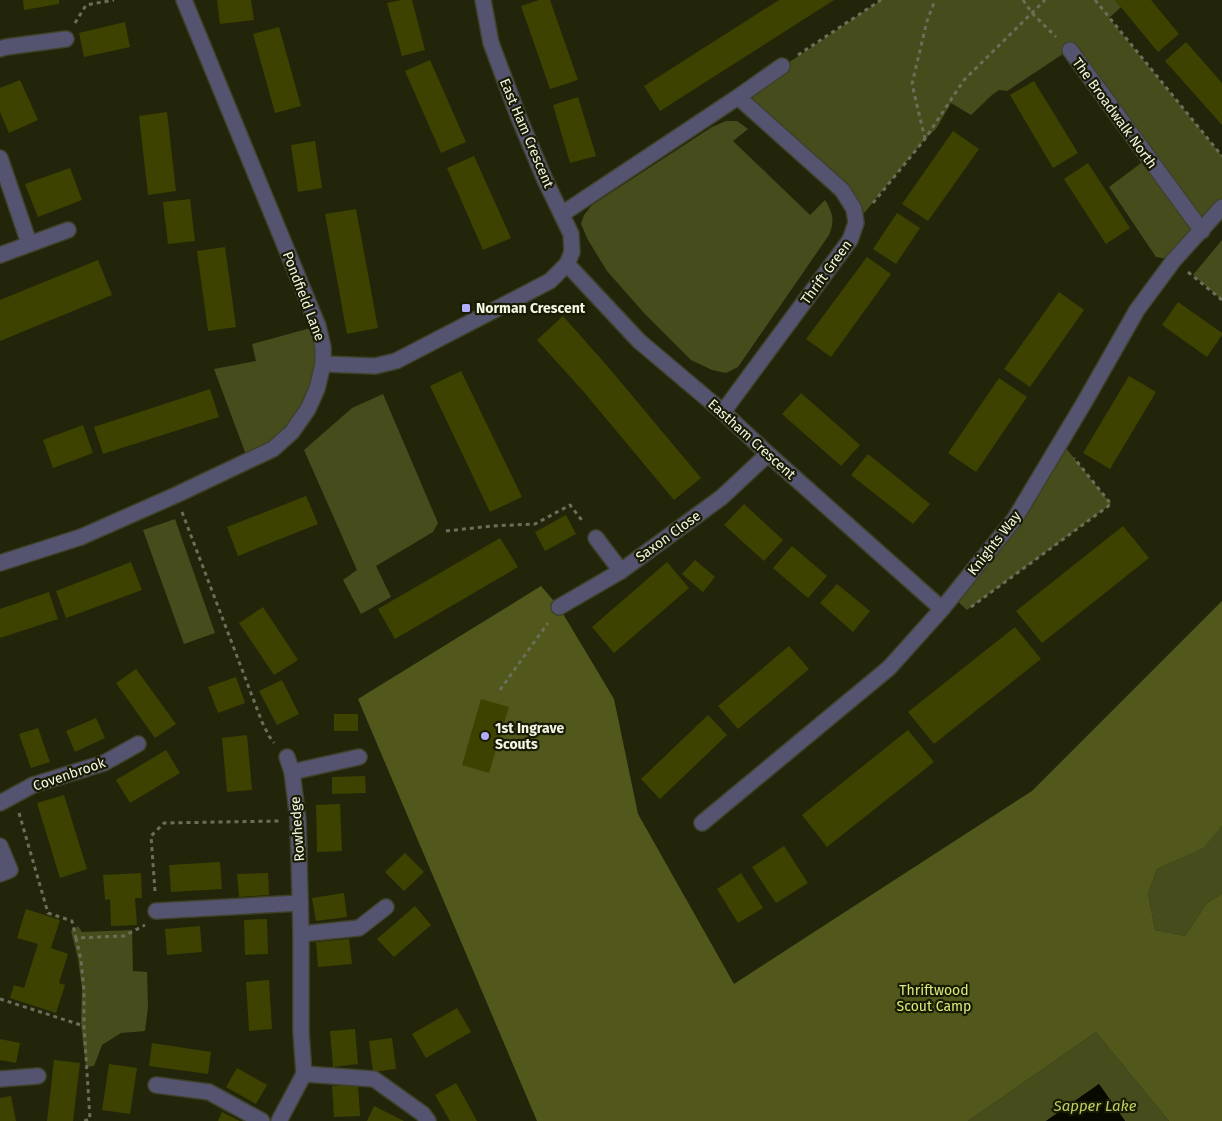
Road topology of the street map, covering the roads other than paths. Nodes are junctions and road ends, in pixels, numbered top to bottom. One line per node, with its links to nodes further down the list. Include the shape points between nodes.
1 (184, 0): 16 (street, Pondfield Lane, via 318,326)
2 (483, 0): 10 (street, East Ham Crescent, via 491,43 545,180)
3 (66, 39): 4 (street)
4 (0, 49)
5 (1070, 50): 12 (street, The Broadwalk North)
6 (782, 66): 7 (street)
7 (738, 98): 10 (street); 17 (street, Thrift Green, via 842,190 854,209 856,223 850,240)
8 (0, 158): 13 (street)
9 (1222, 207): 12 (street, Knights Way)
10 (562, 214): 15 (street, East Ham Crescent, via 571,234 572,252)
11 (68, 230): 13 (street)
12 (1202, 230): 23 (street, Knights Way, via 1174,260 1137,310 1014,520)
13 (29, 244): 14 (street)
14 (0, 255)
15 (567, 264): 16 (street, via 550,281 396,361 375,366); 17 (street, Eastham Crescent, via 639,341)
16 (323, 364): 20 (street, Pondfield Lane, via 308,409 292,432 273,449 81,537)
17 (723, 412): 18 (street, Eastham Crescent)
18 (768, 454): 21 (street, Saxon Close, via 722,497); 23 (street, Eastham Crescent)
19 (596, 538): 21 (street)
20 (0, 563)
21 (621, 571): 22 (street, Saxon Close)
22 (559, 607)
23 (942, 609): 27 (street, Knights Way, via 889,668)
24 (138, 744): 26 (street, Covenbrook, via 104,763 33,784)
25 (360, 757): 30 (street, Rowhedge, via 290,764 298,820)
26 (0, 803)
27 (702, 823)
28 (0, 846): 29 (street, via 10,870)
29 (0, 874)
30 (300, 903): 32 (street); 33 (street, Rowhedge)
31 (386, 907): 33 (street, via 359,928)
32 (156, 911)
33 (301, 934): 34 (street, Rowhedge)
34 (304, 1074): 39 (street); 40 (street, via 374,1079)
35 (38, 1076): 36 (street)
36 (0, 1079)
37 (156, 1085): 38 (street, via 209,1092)
38 (262, 1121)
39 (279, 1121)
40 (428, 1121)

